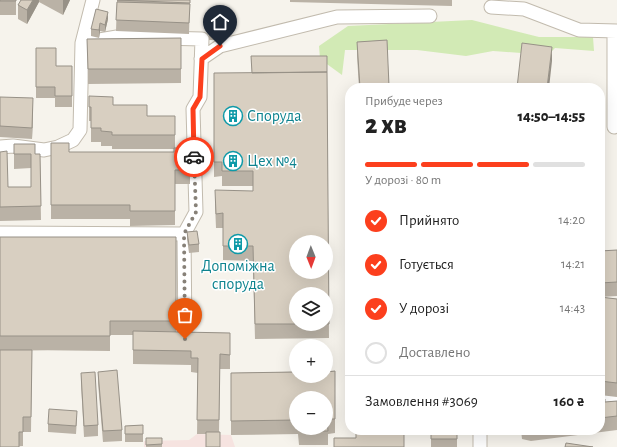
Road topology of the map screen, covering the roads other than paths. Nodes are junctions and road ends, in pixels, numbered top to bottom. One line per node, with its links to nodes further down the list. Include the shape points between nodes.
1 (93, 0): 5 (street)
2 (491, 7): 4 (street, via 524,10 579,30)
3 (430, 16): 6 (street, via 336,17 220,46)
4 (616, 31): 7 (street)
5 (82, 43): 6 (street, via 117,37 202,39); 8 (street, via 80,130 73,140 44,150)
6 (202, 59): 10 (street, via 200,97 193,109 196,212)
7 (614, 127)
8 (0, 147)
9 (0, 233): 10 (street)
10 (184, 234): 11 (street)
11 (185, 339)
12 (605, 400): 13 (street)
13 (617, 401)
14 (480, 435): 15 (street)
15 (480, 447)

